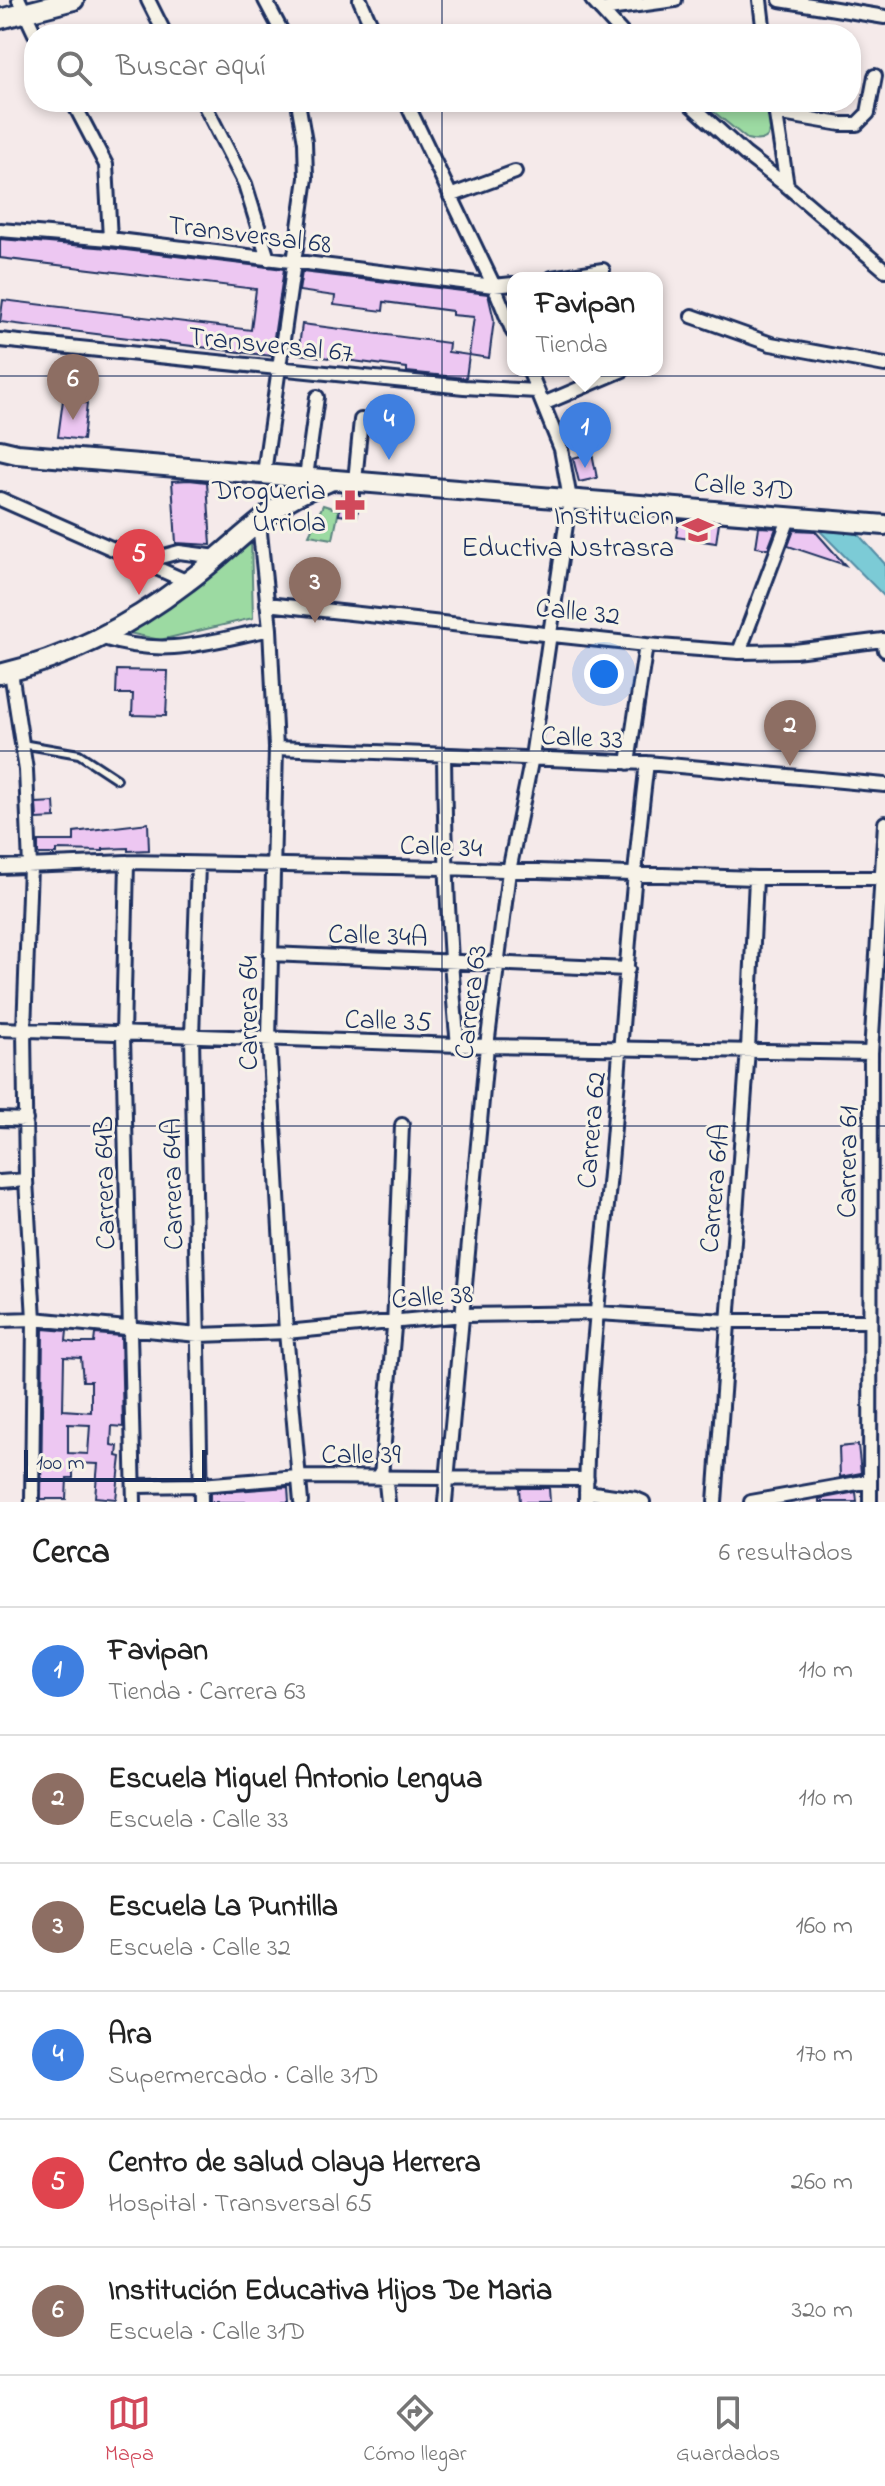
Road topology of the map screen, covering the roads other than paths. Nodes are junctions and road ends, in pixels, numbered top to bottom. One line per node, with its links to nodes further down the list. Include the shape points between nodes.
1 (74, 0): 10 (street)
2 (148, 0): 14 (street)
3 (265, 0): 15 (street)
4 (360, 0): 16 (street)
5 (675, 0): 8 (street)
6 (760, 0): 18 (street)
7 (780, 0): 9 (street)
8 (597, 5): 17 (street)
9 (837, 5): 11 (street)
10 (21, 6): 12 (street); 13 (street)
11 (885, 17)
12 (0, 19)
13 (30, 24)
14 (160, 24)
15 (278, 24)
16 (371, 24)
17 (614, 24)
18 (763, 24)
19 (875, 76): 26 (street, via 868,113 857,124)
20 (78, 112): 31 (street, via 106,165)
21 (208, 112): 32 (street, via 245,184)
22 (300, 112): 33 (street, via 306,178)
23 (411, 112): 29 (street)
24 (699, 112): 28 (street)
25 (776, 112): 28 (street)
26 (792, 112)
27 (515, 172): 29 (street)
28 (787, 186): 35 (street)
29 (450, 196): 38 (street)
30 (0, 230): 31 (street, Transversal 68)
31 (110, 239): 32 (street, Transversal 68)
32 (268, 259): 33 (street, Transversal 68)
33 (295, 263): 38 (street, Transversal 68); 43 (street)
34 (603, 270): 36 (street)
35 (885, 270)
36 (590, 272)
37 (507, 285): 38 (street, Transversal 68)
38 (494, 286): 40 (street)
39 (692, 316): 42 (street, via 771,344)
40 (507, 317)
41 (0, 340): 43 (street, Transversal 67)
42 (885, 365)
43 (279, 368): 46 (street, Transversal 67); 51 (street)
44 (531, 376): 46 (street, Carrera 63)
45 (609, 376): 48 (street)
46 (537, 391): 48 (street, Carrera 63)
47 (317, 397): 52 (street)
48 (543, 404): 56 (street, Carrera 63, via 561,449)
49 (361, 420): 54 (street)
50 (0, 450): 51 (street, Calle 31D)
51 (264, 473): 52 (street, Calle 31D)
52 (306, 477): 53 (street, Calle 31D)
53 (336, 479): 54 (street, Calle 31D); 58 (street, via 283,504)
54 (355, 481): 56 (street, Calle 31D)
55 (0, 499): 61 (street)
56 (569, 505): 57 (street, Calle 31D); 65 (street, Carrera 63)
57 (790, 516): 59 (street, Calle 31D); 69 (street)
58 (259, 523): 60 (street); 63 (street, Carrera 64)
59 (885, 525)
60 (217, 557): 61 (street, via 179,552); 62 (street)
61 (142, 562): 62 (street)
62 (188, 582): 66 (street)
63 (267, 604): 64 (street, Carrera 64); 65 (street, Calle 32)
64 (270, 629): 66 (street, via 173,649); 72 (street, Carrera 64)
65 (548, 635): 67 (street, Calle 32); 74 (street, Carrera 63)
66 (103, 638): 70 (street)
67 (646, 645): 69 (street, Calle 32); 75 (street)
68 (884, 645): 69 (street, Calle 32)
69 (739, 652)
70 (6, 673): 71 (street)
71 (22, 744): 77 (lane, via 79,754); 84 (street)
72 (276, 748): 73 (street, Calle 33); 82 (street, Carrera 64)
73 (444, 756): 74 (street, Calle 33); 85 (street)
74 (532, 757): 75 (street, Calle 33); 86 (street, Carrera 63)
75 (628, 763): 76 (street, Calle 33)
76 (647, 763): 78 (street, Calle 33); 87 (street, Carrera 62)
77 (117, 779)
78 (885, 785)
79 (885, 823): 89 (street, Carrera 61)
80 (127, 862): 81 (street, Calle 34); 84 (street, Calle 34); 96 (street, Carrera 64B)
81 (198, 865): 82 (street, Calle 34); 97 (street, Carrera 64A)
82 (275, 865): 85 (street, Calle 34); 90 (street, Carrera 64)
83 (0, 867): 84 (street, Calle 34)
84 (30, 867): 95 (street)
85 (445, 868): 86 (street, Calle 34); 91 (street)
86 (509, 871): 87 (street, Calle 34); 92 (street, Carrera 63)
87 (633, 874): 88 (street, Calle 34); 93 (street, Carrera 62)
88 (756, 878): 89 (street, Calle 34); 102 (street, Carrera 61A)
89 (881, 878): 103 (street, Carrera 61)
90 (270, 954): 91 (street, Calle 34A); 98 (street, Carrera 64)
91 (449, 961): 92 (street, Calle 34A); 99 (street)
92 (498, 964): 93 (street, Calle 34A); 100 (street, Carrera 63)
93 (628, 969): 101 (street, Carrera 62)
94 (0, 1029): 95 (street, Calle 35)
95 (24, 1030): 96 (street, Calle 35); 105 (street)
96 (123, 1035): 97 (street, Calle 35); 116 (street, Carrera 64B)
97 (192, 1036): 98 (street, Calle 35); 118 (street, Carrera 64A)
98 (269, 1040): 99 (street, Calle 35); 117 (street, Carrera 64)
99 (458, 1045): 100 (street, Calle 35)
100 (487, 1046): 101 (street, Calle 35); 110 (street, Carrera 63)
101 (621, 1047): 102 (street, Calle 35); 109 (street, Carrera 62)
102 (748, 1049): 103 (street, Calle 35); 114 (street, Carrera 61A)
103 (871, 1053): 115 (street, Carrera 61)
104 (0, 1119): 105 (street)
105 (26, 1120): 107 (street)
106 (402, 1125): 113 (street)
107 (26, 1180): 108 (street); 111 (street)
108 (0, 1182)
109 (598, 1313): 110 (street, Calle 38); 114 (street, Calle 38); 125 (street, Carrera 62)
110 (463, 1315): 113 (street, Calle 38); 121 (street, Carrera 63)
111 (34, 1319): 112 (street, Calle 38); 116 (street, Calle 38); 126 (street)
112 (0, 1320)
113 (394, 1320): 117 (street, Calle 38); 119 (street)
114 (726, 1321): 115 (street, Calle 38); 133 (street, Carrera 61A)
115 (869, 1321): 122 (street, Carrera 61)
116 (130, 1327): 118 (street, Calle 38); 124 (street, Carrera 64B)
117 (286, 1332): 118 (street, Calle 38); 120 (street, Carrera 64)
118 (198, 1335): 123 (street, Carrera 64A)
119 (381, 1476): 120 (street, Calle 39); 121 (street, Calle 39); 130 (street)
120 (298, 1477): 123 (street, Calle 39); 129 (street, Carrera 64)
121 (446, 1478): 125 (street, Calle 39); 131 (street, Carrera 63)
122 (869, 1481): 134 (street); 135 (street, Carrera 61)
123 (201, 1485): 124 (street, Calle 39); 128 (street, Carrera 64A)
124 (135, 1486): 127 (street, Carrera 64B)
125 (586, 1491): 132 (street, Calle 39)
126 (32, 1502)
127 (134, 1502)
128 (201, 1502)
129 (301, 1502)
130 (388, 1502)
131 (445, 1502)
132 (643, 1502)
133 (715, 1502)
134 (751, 1502)
135 (870, 1502)

